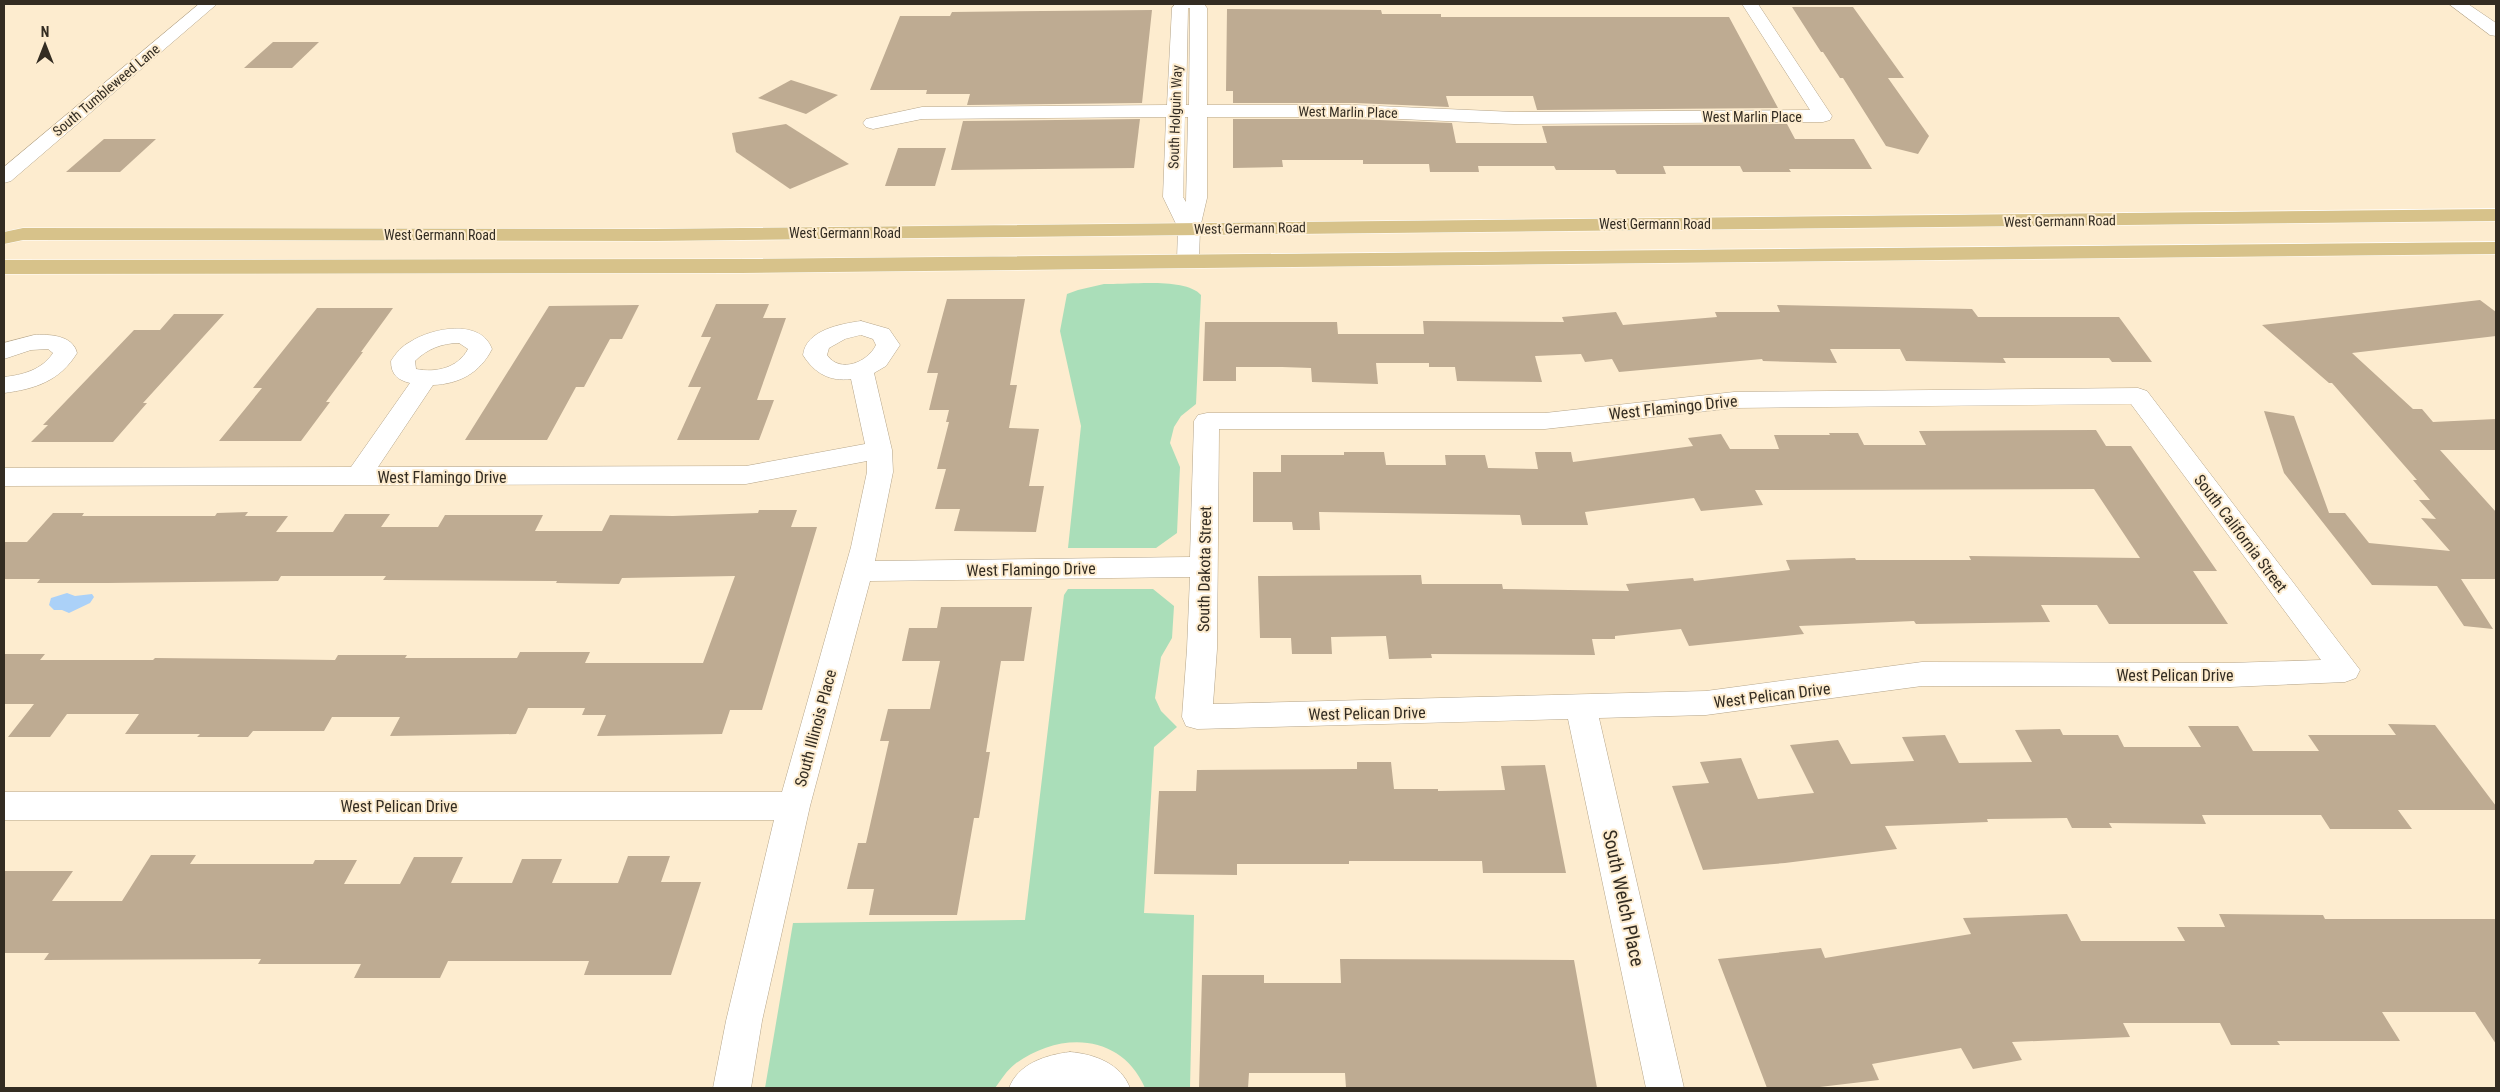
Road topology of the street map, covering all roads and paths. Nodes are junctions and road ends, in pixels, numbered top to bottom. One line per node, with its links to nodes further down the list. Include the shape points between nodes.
1 (209, 4): 10 (street, South Tumbleweed Lane)
2 (1183, 4): 7 (street, South Holguin Way, via 1180,8)
3 (1196, 4): 8 (street, South Holguin Way, via 1199,8)
4 (1750, 4): 8 (street, West Marlin Place, via 1823,116 1514,118 1355,111)
5 (2457, 4): 6 (street)
6 (2496, 31)
7 (1175, 111): 8 (street, West Marlin Place); 9 (street, West Marlin Place, via 922,114); 12 (street, South Holguin Way, via 1173,197)
8 (1197, 111): 12 (street, South Holguin Way, via 1197,198)
9 (873, 124)
10 (4, 177)
11 (2496, 215): 12 (main road, West Germann Road)
12 (1189, 228): 13 (main road, West Germann Road, via 512,236 23,234); 15 (street, South Holguin Way)
13 (4, 238)
14 (2496, 248): 15 (main road, West Germann Road)
15 (1188, 260): 16 (main road, West Germann Road, via 741,266)
16 (4, 267)
17 (4, 352): 20 (street, via 23,345 49,342 64,348 65,353 55,367 44,374)
18 (861, 369): 23 (street, South Illinois Place)
19 (425, 379): 25 (street)
20 (4, 385)
21 (2138, 396): 22 (street, West Flamingo Drive, via 1734,400 1545,421); 28 (street, South California Street)
22 (1207, 421): 26 (street, South Dakota Street)
23 (879, 450): 25 (street, West Flamingo Drive, via 746,475); 27 (street, South Illinois Place, via 880,472)
24 (4, 477): 25 (street, West Flamingo Drive)
25 (358, 477)
26 (1204, 567): 27 (street, West Flamingo Drive); 30 (street, South Dakota Street)
27 (859, 571): 32 (street, South Illinois Place)
28 (2345, 670): 29 (street, West Pelican Drive, via 2230,675 1922,674 1706,704)
29 (1581, 708): 30 (street, West Pelican Drive); 36 (street, South Welch Place)
30 (1198, 717)
31 (4, 806): 32 (street, West Pelican Drive)
32 (794, 806): 33 (street, South Illinois Place, via 744,1021)
33 (732, 1088)
34 (1028, 1088): 35 (street, via 1051,1074 1071,1070 1089,1073)
35 (1111, 1088)
36 (1665, 1088)

